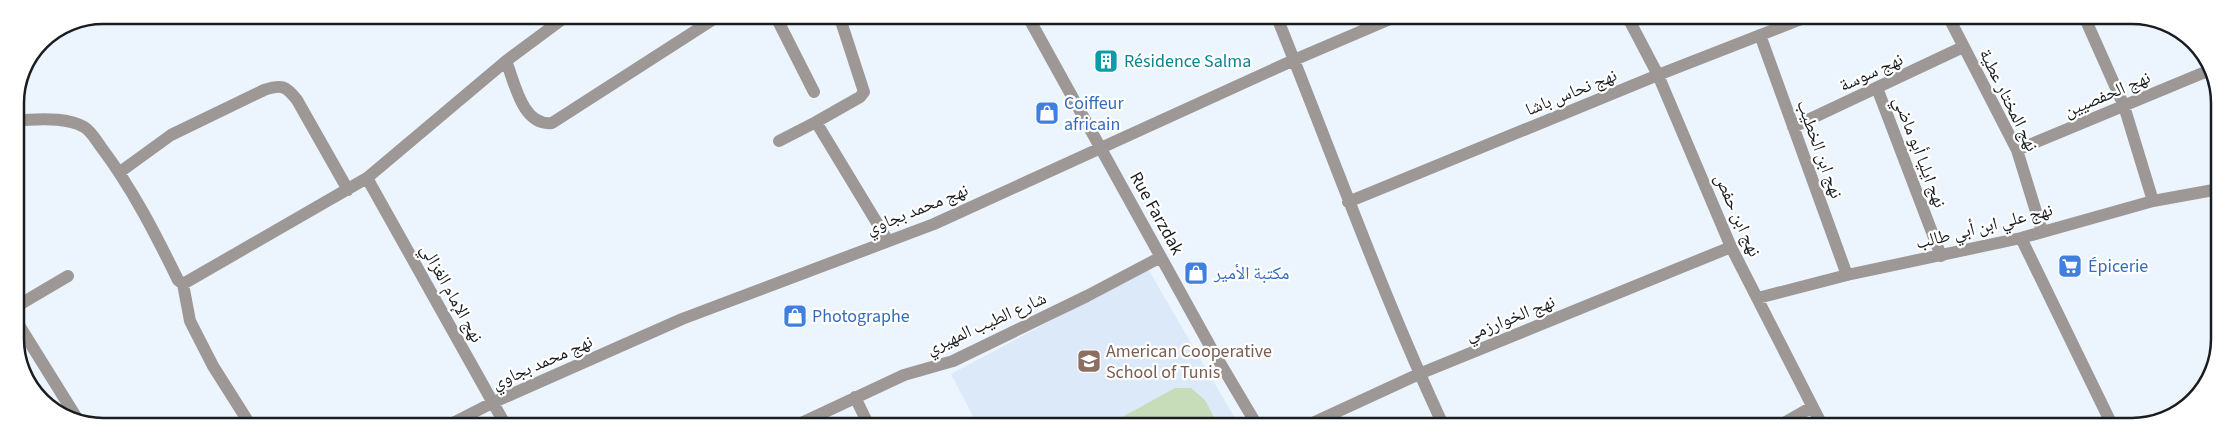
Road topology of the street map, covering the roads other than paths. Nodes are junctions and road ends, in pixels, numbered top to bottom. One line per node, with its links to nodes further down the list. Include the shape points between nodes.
1 (556, 24): 15 (street)
2 (706, 24): 15 (street, via 552,123 533,120 526,111)
3 (780, 24): 19 (street)
4 (842, 24): 22 (street, via 864,92)
5 (1032, 24): 25 (street, Rue Farzdak)
6 (1279, 24): 14 (street)
7 (1378, 24): 14 (street, نهج محمد بجاوي)
8 (1631, 24): 17 (street, نهج ابن حفص)
9 (1788, 24): 12 (street, نهج نحاس باشا)
10 (1952, 24): 13 (street, نهج المختار عطية)
11 (2088, 24): 20 (street)
12 (1760, 35): 17 (street, نهج نحاس باشا); 23 (street, نهج ابن الخطيب)
13 (1963, 47): 18 (street, نهج سوسة); 26 (street, نهج المختار عطية)
14 (1294, 60): 25 (street, نهج محمد بجاوي); 32 (street)
15 (506, 61): 28 (street)
16 (2205, 72): 20 (street, نهج الحفصيين)
17 (1658, 75): 32 (street, نهج نحاس باشا); 36 (street, نهج ابن حفص)
18 (1878, 88): 23 (street, نهج سوسة); 37 (street, نهج ايليا أبو ماضي)
19 (814, 92)
20 (2124, 106): 26 (street, نهج الحفصيين); 31 (street)
21 (24, 120): 27 (street, via 58,120 85,127)
22 (816, 122): 24 (street); 35 (street)
23 (1793, 127): 39 (street, نهج ابن الخطيب)
24 (778, 141)
25 (1101, 148): 35 (street, نهج محمد بجاوي, via 934,224); 38 (street, Rue Farzdak)
26 (2017, 150): 33 (street, نهج المختار عطية)
27 (120, 172): 29 (street, via 171,135 264,90 281,87 289,89 297,100); 41 (street)
28 (367, 178): 29 (street); 47 (street, نهج الإمام الغزالي)
29 (348, 190): 41 (street)
30 (2211, 191): 31 (street, نهج علي ابن أبي طالب)
31 (2153, 201): 33 (street, نهج علي ابن أبي طالب)
32 (1348, 202): 45 (street)
33 (2042, 231): 34 (street, نهج علي ابن أبي طالب)
34 (2021, 238): 37 (street, نهج علي ابن أبي طالب); 60 (street)
35 (888, 241): 47 (street, نهج محمد بجاوي, via 682,319)
36 (1731, 247): 42 (street, نهج ابن حفص); 45 (street, نهج الخوارزمي)
37 (1942, 256): 39 (street, نهج علي ابن أبي طالب)
38 (1161, 257): 46 (street, شارع الطيب المهيري, via 952,361 904,375); 55 (street, Rue Farzdak)
39 (1847, 275): 42 (street, نهج علي ابن أبي طالب)
40 (68, 276): 43 (street)
41 (183, 284): 50 (street, via 190,321 212,366)
42 (1758, 298): 48 (street, نهج ابن حفص)
43 (24, 302)
44 (24, 332): 49 (street)
45 (1419, 374): 56 (street, نهج الخوارزمي); 57 (street)
46 (855, 397): 53 (street, شارع الطيب المهيري); 54 (street)
47 (494, 402): 51 (street, نهج محمد بجاوي); 52 (street, نهج الإمام الغزالي)
48 (1812, 408): 58 (street); 59 (street, نهج ابن حفص)
49 (73, 412)
50 (246, 418)
51 (462, 418)
52 (502, 418)
53 (812, 418)
54 (864, 418)
55 (1253, 418)
56 (1324, 418)
57 (1440, 418)
58 (1794, 418)
59 (1818, 418)
60 (2109, 418)

